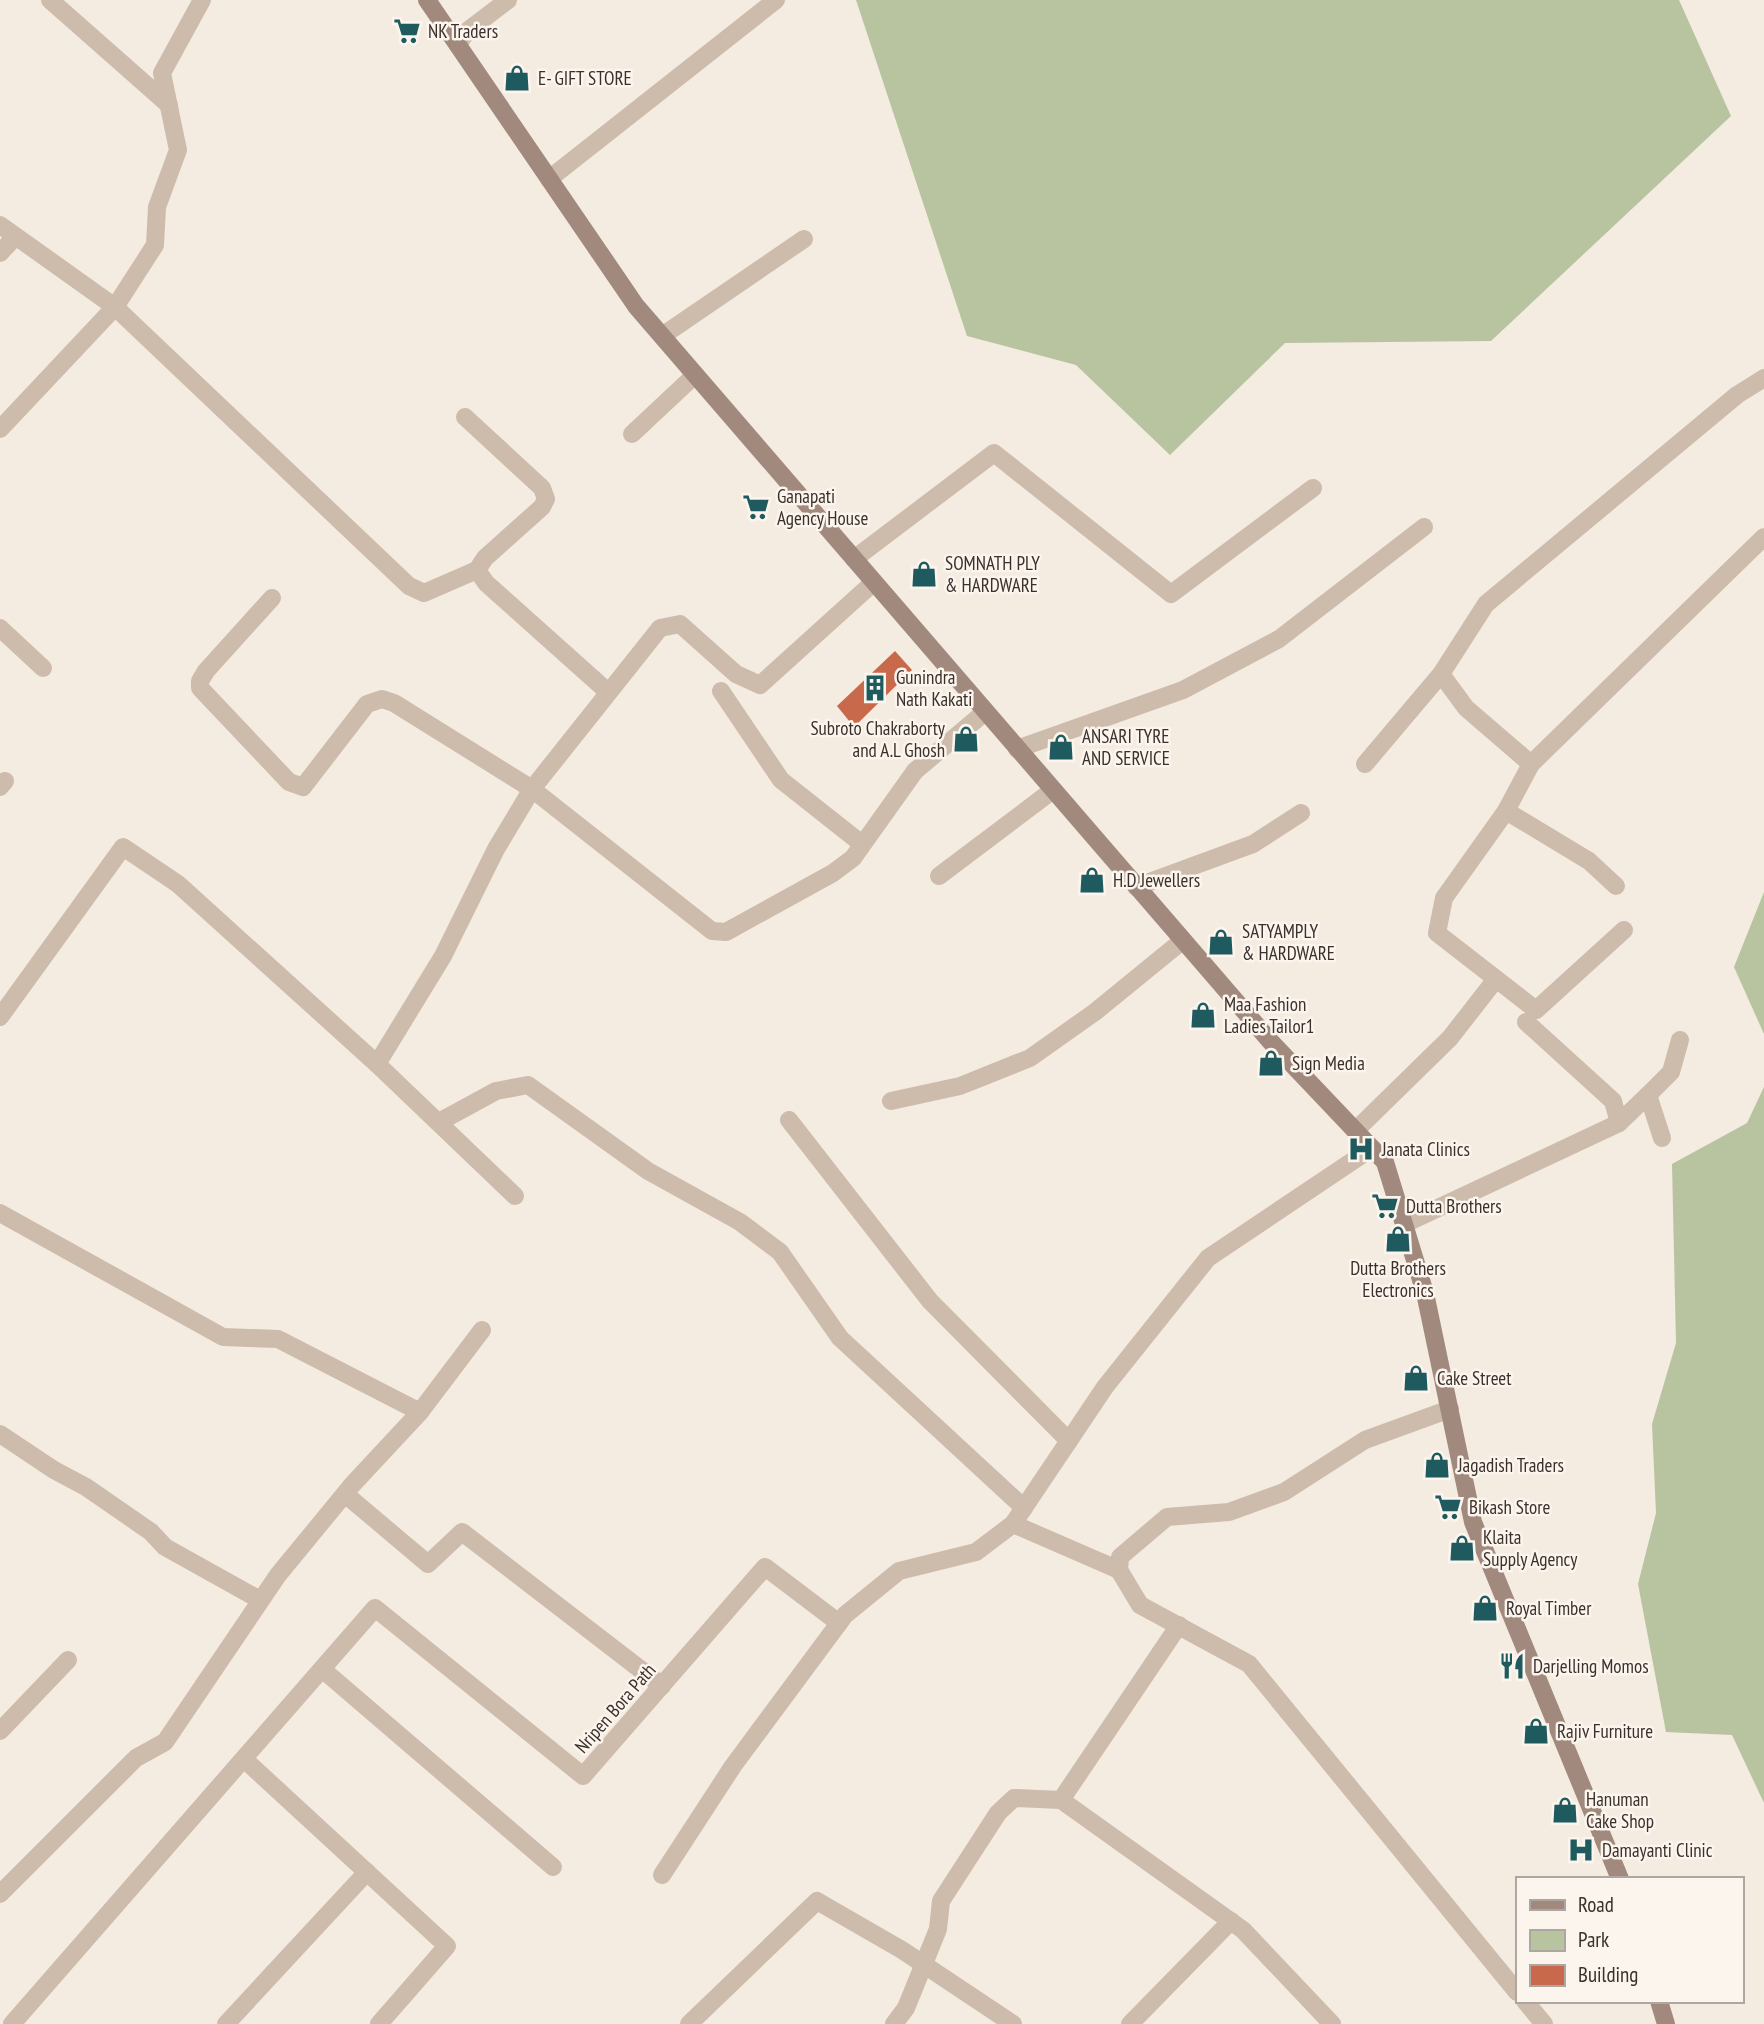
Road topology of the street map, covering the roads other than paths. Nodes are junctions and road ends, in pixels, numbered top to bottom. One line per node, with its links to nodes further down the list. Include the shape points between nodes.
1 (50, 0): 7 (street)
2 (202, 0): 7 (street, via 162,73)
3 (427, 0): 6 (main road)
4 (509, 0): 6 (street, via 466,32)
5 (776, 0): 8 (street)
6 (458, 45): 8 (main road)
7 (169, 105): 13 (street, via 178,150 157,207 155,245)
8 (549, 178): 14 (main road)
9 (0, 225): 10 (street)
10 (14, 238): 12 (street); 13 (street)
11 (804, 239): 14 (street)
12 (0, 253)
13 (115, 307): 18 (street); 24 (street, via 409,586 424,593)
14 (662, 337): 15 (main road)
15 (695, 375): 19 (street); 23 (main road)
16 (1764, 378): 29 (street, via 1737,395 1486,604)
17 (465, 417): 24 (street, via 542,488 546,499)
18 (0, 429)
19 (632, 434)
20 (1313, 488): 23 (street, via 1171,594 993,453)
21 (1424, 527): 33 (street, via 1279,639 1183,690)
22 (1764, 537): 35 (street)
23 (854, 559): 25 (main road)
24 (477, 570): 31 (street)
25 (874, 582): 31 (street, via 760,685 736,674 680,624 660,628); 32 (main road)
26 (272, 598): 36 (street, via 206,671 200,688 289,782 303,787 367,704 382,699)
27 (0, 628): 28 (street)
28 (43, 667)
29 (1441, 674): 34 (street); 35 (street, via 1466,708)
30 (721, 691): 40 (street, via 781,780)
31 (608, 692): 36 (street)
32 (985, 712): 33 (main road); 40 (street, via 915,771)
33 (1017, 748): 37 (main road)
34 (1365, 764)
35 (1531, 764): 38 (street)
36 (532, 789): 40 (street, via 712,931 726,932 833,873 853,858); 50 (street, via 496,849 443,956)
37 (1053, 790): 41 (street); 43 (main road)
38 (1506, 811): 42 (street, via 1588,860); 46 (street, via 1444,898 1437,933)
39 (1301, 813): 43 (street, via 1253,844)
40 (862, 844)
41 (939, 876)
42 (1616, 886)
43 (1136, 887): 45 (main road)
44 (1624, 930): 46 (street, via 1536,1010)
45 (1182, 941): 52 (street, via 1030,1058 960,1086); 56 (main road)
46 (1496, 979): 56 (street, via 1450,1038)
47 (0, 1017): 50 (street, via 123,847 178,884)
48 (1525, 1022): 55 (street, via 1613,1101)
49 (1680, 1040): 51 (street, via 1671,1072)
50 (377, 1064): 54 (street)
51 (1648, 1095): 55 (street); 57 (street)
52 (891, 1101)
53 (789, 1120): 66 (street, via 930,1301)
54 (439, 1122): 59 (street); 68 (street, via 496,1091 528,1085 648,1171 740,1223 780,1252 839,1338)
55 (1619, 1123): 61 (street)
56 (1355, 1131): 58 (main road)
57 (1662, 1138)
58 (1372, 1149): 61 (main road, via 1385,1163); 66 (street, via 1208,1258 1105,1387)
59 (515, 1196)
60 (0, 1213): 64 (street, via 223,1337 278,1339)
61 (1404, 1224): 63 (main road, via 1425,1293)
62 (482, 1330): 64 (street)
63 (1450, 1409): 70 (street, via 1365,1440 1284,1492 1229,1512 1167,1517 1120,1557); 83 (main road, via 1474,1522)
64 (420, 1412): 67 (street)
65 (0, 1434): 71 (street, via 152,1532 165,1547)
66 (1069, 1441): 68 (street)
67 (345, 1494): 71 (street); 76 (street, via 428,1564 462,1532)
68 (1024, 1508): 69 (street)
69 (1013, 1524): 70 (street); 72 (street, via 976,1552 899,1571)
70 (1119, 1570): 73 (street, via 1140,1605)
71 (260, 1600): 84 (street, via 165,1742 136,1758)
72 (839, 1623): 76 (street, Nripen Bora Path, via 765,1567); 82 (street, via 733,1766)
73 (1180, 1625): 79 (street); 87 (street, via 1249,1664)
74 (68, 1660): 77 (street)
75 (323, 1669): 76 (street, Nripen Bora Path, via 375,1608 583,1776); 78 (street); 80 (street)
76 (662, 1686)
77 (0, 1731)
78 (245, 1759): 81 (street); 90 (street)
79 (1061, 1800): 85 (street); 86 (street, via 1014,1798 998,1813 941,1901 938,1929)
80 (553, 1867)
81 (367, 1872): 91 (street); 92 (street, via 447,1946)
82 (662, 1875)
83 (1619, 1877)
84 (0, 1894)
85 (1231, 1921): 96 (street); 97 (street)
86 (924, 1965): 93 (street, via 817,1901); 94 (street); 95 (street)
87 (1516, 1991)
88 (1527, 2003): 98 (street)
89 (1660, 2003): 99 (main road)
90 (12, 2024)
91 (226, 2024)
92 (379, 2024)
93 (690, 2024)
94 (894, 2024)
95 (1013, 2024)
96 (1130, 2024)
97 (1332, 2024)
98 (1544, 2024)
99 (1665, 2024)

